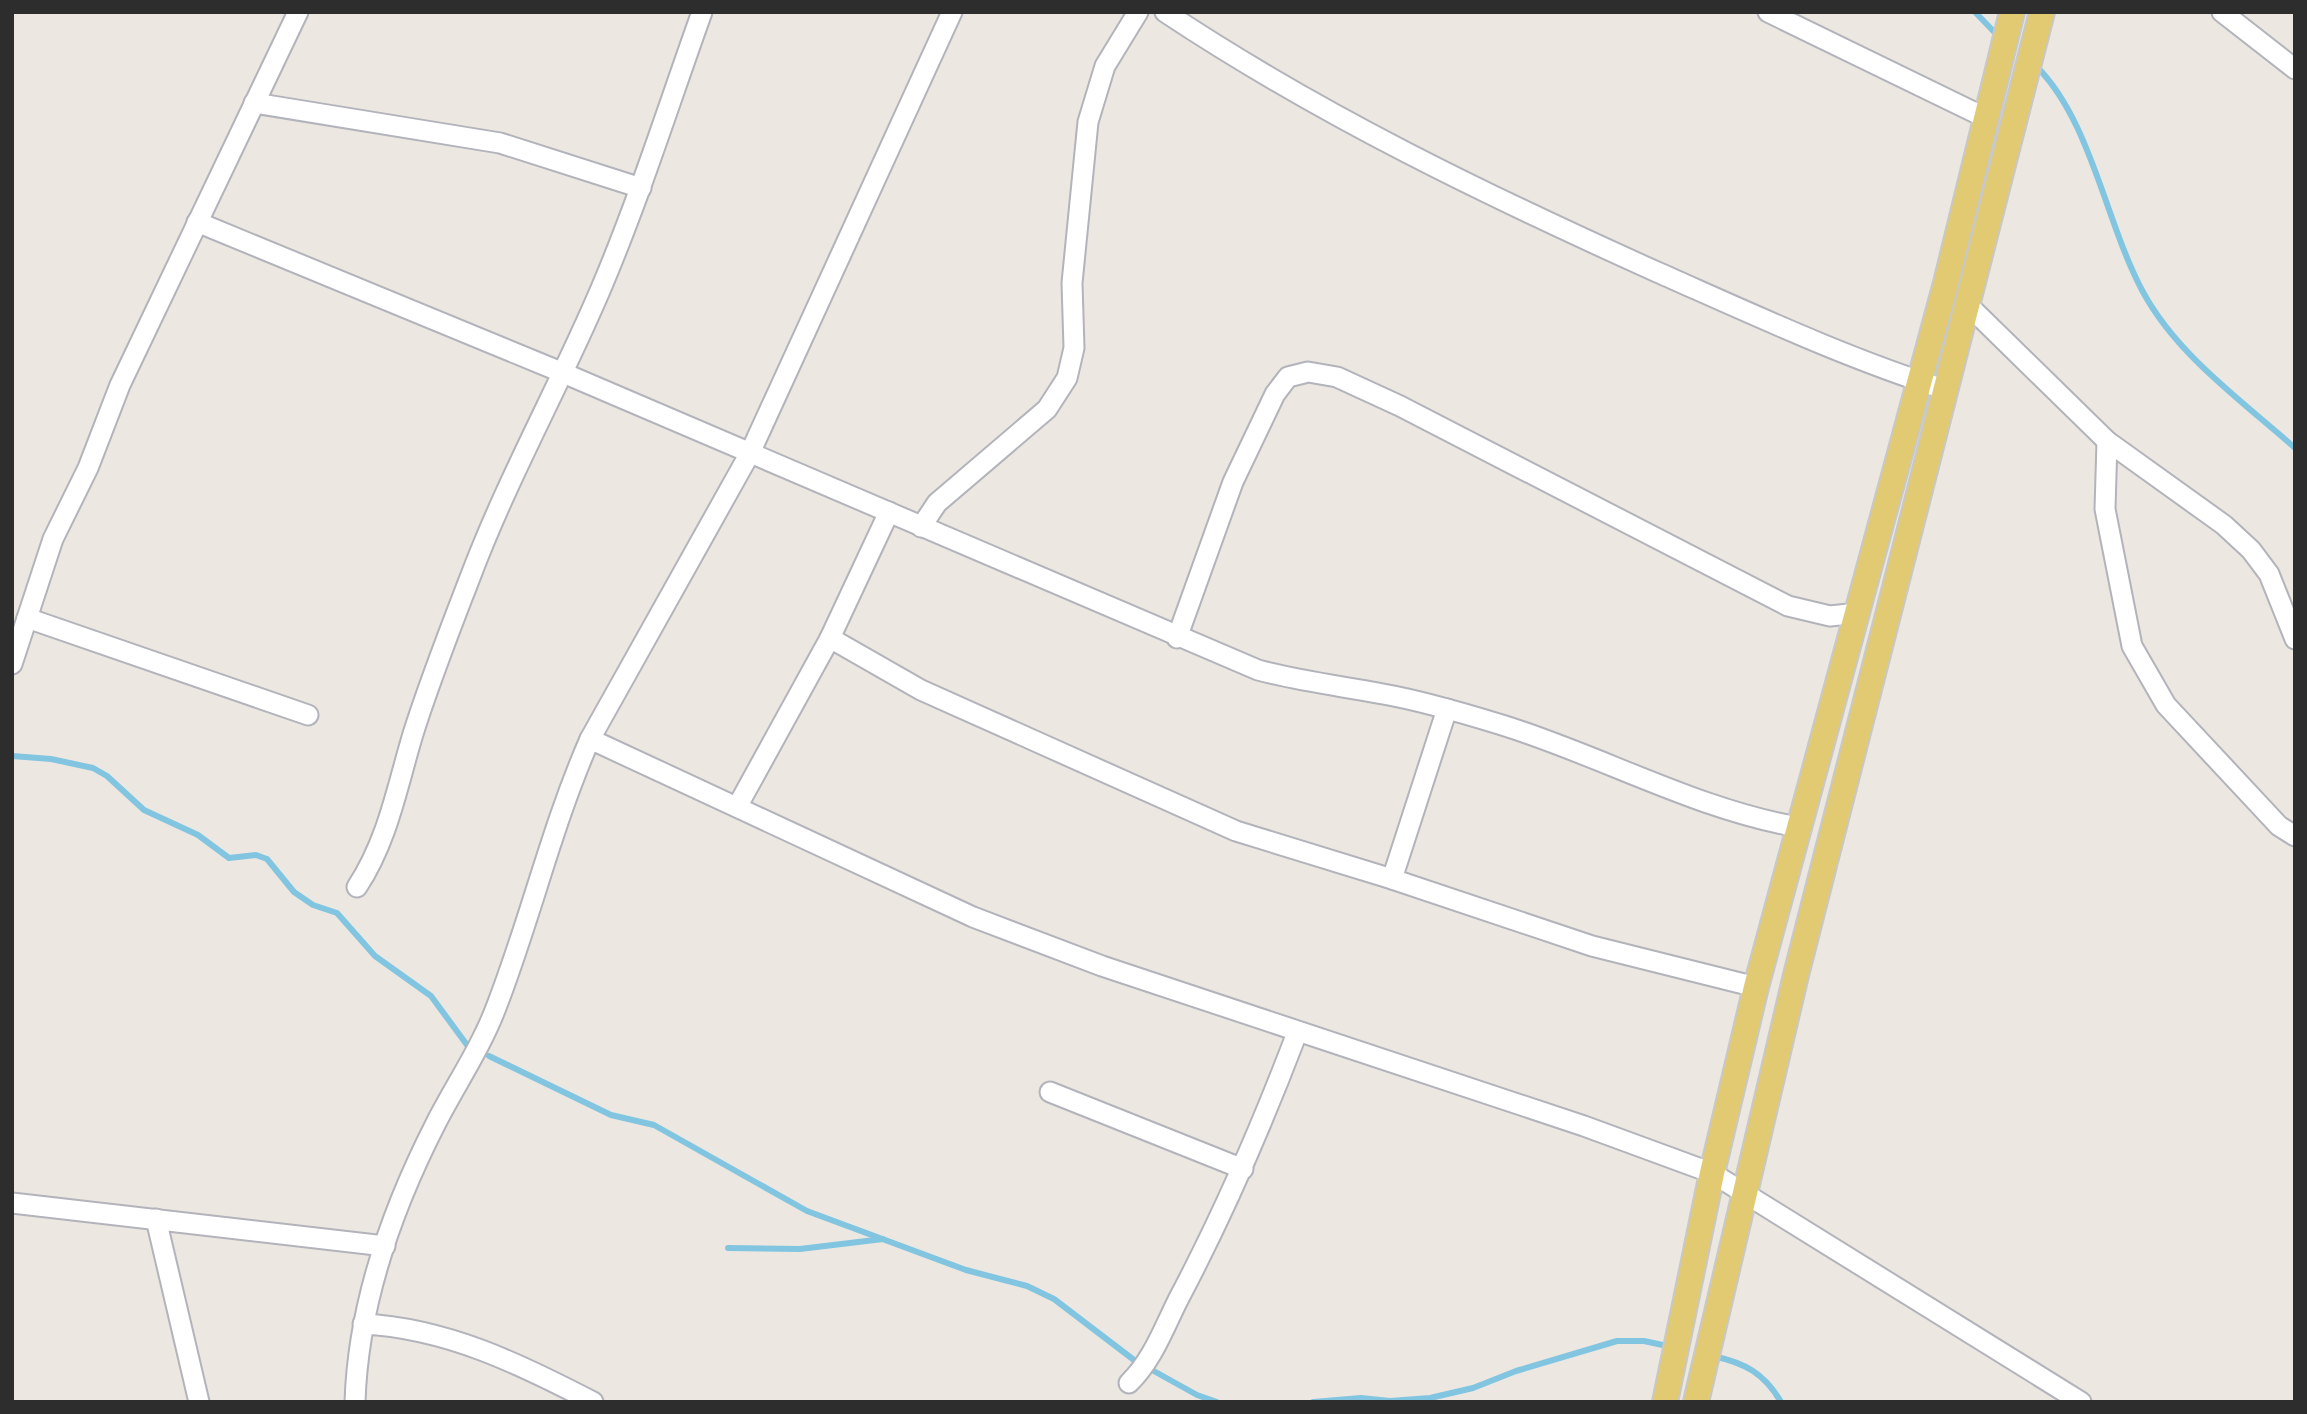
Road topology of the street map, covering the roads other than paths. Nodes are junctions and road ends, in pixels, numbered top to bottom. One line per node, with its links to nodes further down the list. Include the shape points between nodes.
1 (298, 12): 11 (street)
2 (702, 12): 13 (street)
3 (952, 12): 20 (street)
4 (1138, 12): 22 (street, via 1105,66 1087,122 1072,283 1074,348 1067,378 1047,409 937,503)
5 (1165, 12): 17 (street, via 1350,125 1595,244 1791,332)
6 (1768, 12): 12 (street)
7 (2222, 12): 10 (street)
8 (2012, 14): 12 (main road)
9 (2040, 24): 15 (main road)
10 (2295, 69)
11 (254, 103): 13 (street, via 500,143); 14 (street)
12 (1986, 118): 17 (main road)
13 (641, 188): 16 (street)
14 (197, 222): 16 (street); 24 (street, via 53,539)
15 (1969, 306): 18 (main road); 19 (street)
16 (561, 372): 20 (street); 36 (street, via 501,499 414,733 384,838)
17 (1919, 381): 18 (street); 23 (main road)
18 (1947, 390): 42 (main road, via 1796,975)
19 (2108, 441): 27 (street, via 2224,525 2251,550 2269,574); 34 (street, via 2105,509 2133,646 2166,705 2279,826)
20 (750, 453): 21 (street); 31 (street)
21 (889, 512): 22 (street); 25 (street)
22 (921, 527): 26 (street)
23 (1858, 613): 26 (street, via 1830,616 1788,606 1400,406 1337,377 1308,372 1288,377 1275,394 1233,482); 33 (main road)
24 (27, 618): 28 (street); 30 (street)
25 (830, 638): 32 (street); 35 (street, via 921,690 1236,831)
26 (1177, 638): 29 (street, via 1258,670)
27 (2295, 639)
28 (12, 664)
29 (1447, 709): 33 (street, via 1598,758 1727,812); 35 (street)
30 (308, 715)
31 (590, 739): 32 (street); 45 (street, via 570,783 496,1007 434,1126)
32 (737, 807): 38 (street, via 973,918)
33 (1798, 827): 37 (main road)
34 (2295, 836)
35 (1392, 879): 37 (street, via 1591,946)
36 (357, 887)
37 (1756, 987): 41 (main road)
38 (1297, 1032): 40 (street); 41 (street)
39 (1050, 1092): 40 (street)
40 (1243, 1169): 47 (street, via 1214,1233)
41 (1712, 1172): 42 (street); 51 (main road)
42 (1745, 1193): 52 (main road); 53 (street)
43 (12, 1203): 44 (street)
44 (156, 1219): 45 (street); 48 (street)
45 (385, 1246): 46 (street)
46 (363, 1324): 49 (street); 50 (street, via 398,1325 478,1347)
47 (1133, 1379)
48 (198, 1402)
49 (355, 1402)
50 (593, 1402)
51 (1665, 1402)
52 (1696, 1402)
53 (2081, 1402)

